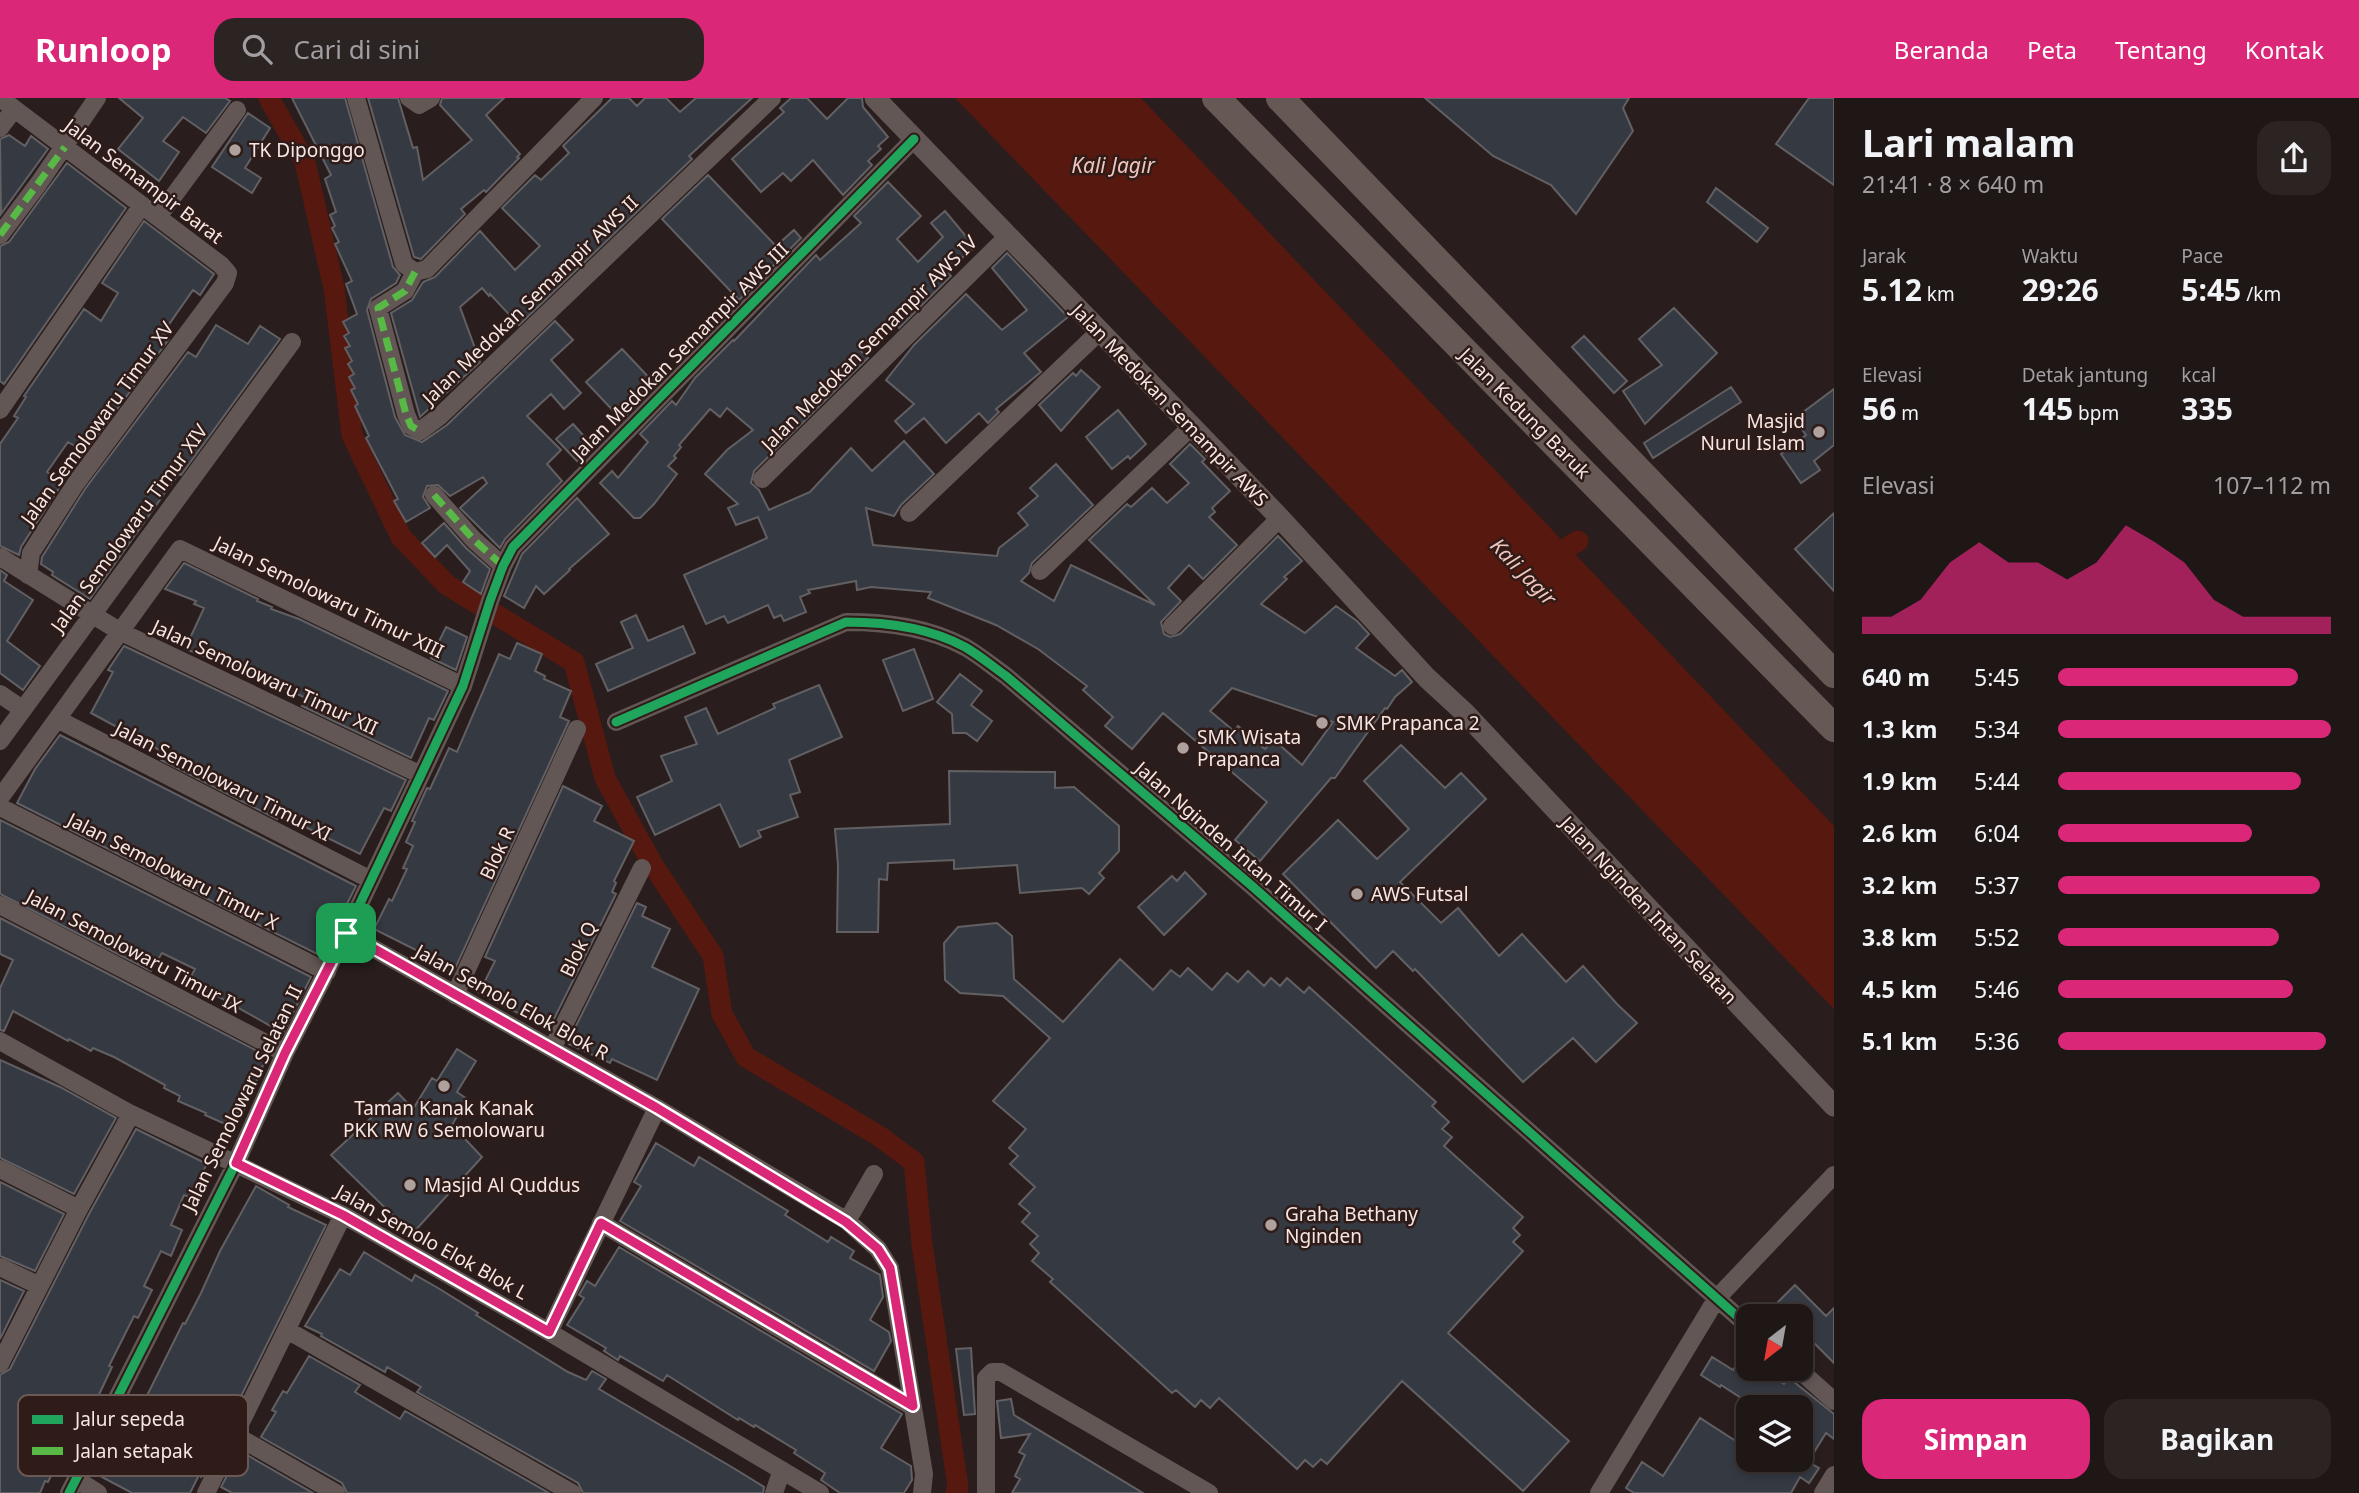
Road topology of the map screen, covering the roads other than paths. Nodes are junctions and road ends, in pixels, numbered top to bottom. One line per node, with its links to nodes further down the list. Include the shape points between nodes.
1 (97, 98): 14 (street)
2 (356, 98): 19 (street)
3 (431, 98): 9 (street, via 419,105)
4 (594, 98): 19 (street, via 427,269)
5 (772, 98): 19 (street, Jalan Medokan Semampir AWS II, via 420,431 411,426 406,414 378,308 405,291)
6 (875, 98): 13 (street, Jalan Medokan Semampir AWS)
7 (1216, 98): 42 (main road, Jalan Kedung Baruk)
8 (1280, 98): 37 (main road, Jalan Kedung Baruk)
9 (410, 99)
10 (7, 103): 12 (street); 14 (street, Jalan Semampir Barat)
11 (237, 110): 16 (street)
12 (0, 128)
13 (914, 139): 18 (street, Jalan Medokan Semampir AWS); 30 (street, Jalan Medokan Semampir AWS III, via 523,536)
14 (65, 147): 15 (street, Jalan Semampir Barat); 17 (street)
15 (142, 205): 16 (street, Jalan Semampir Barat); 23 (street)
16 (158, 217): 20 (street, Jalan Semampir Barat)
17 (0, 235)
18 (1007, 237): 21 (street, Jalan Medokan Semampir AWS); 25 (street, Jalan Medokan Semampir AWS IV)
19 (409, 268)
20 (228, 273): 32 (street, Jalan Semolowaru Timur XV, via 76,482 31,553)
21 (1099, 332): 24 (street, Jalan Medokan Semampir AWS); 27 (street)
22 (292, 342): 34 (street, Jalan Semolowaru Timur XIV)
23 (0, 410)
24 (1191, 427): 28 (street, Jalan Medokan Semampir AWS); 31 (street)
25 (762, 479)
26 (434, 495): 30 (street)
27 (909, 513)
28 (1280, 518): 35 (street); 41 (street, Jalan Medokan Semampir AWS)
29 (0, 557): 32 (street)
30 (503, 566): 33 (street, Jalan Medokan Semampir AWS III)
31 (1041, 571)
32 (28, 575): 34 (street)
33 (490, 600): 38 (street, Jalan Semolowaru Selatan II)
34 (92, 614): 36 (street, Jalan Semolowaru Timur XII); 40 (street, Jalan Semolowaru Timur XIV)
35 (1172, 626)
36 (119, 631): 38 (street, Jalan Semolowaru Timur XIII, via 176,552 183,549); 43 (street); 47 (street, Jalan Semolowaru Timur XII)
37 (1834, 674)
38 (463, 685): 47 (street, Jalan Semolowaru Selatan II)
39 (0, 694): 40 (street)
40 (22, 709): 46 (street, Jalan Semolowaru Timur XIV)
41 (1465, 713): 59 (street, Jalan Nginden Intan Selatan)
42 (1830, 717)
43 (57, 719): 48 (street); 51 (street, Jalan Semolowaru Timur XI)
44 (616, 722): 72 (street, Jalan Nginden Intan Timur I, via 846,622 884,622 925,630 964,647 1006,676 1252,886)
45 (577, 729): 55 (street, Blok R)
46 (0, 741)
47 (421, 775): 51 (street, Jalan Semolowaru Selatan II)
48 (0, 798)
49 (0, 807): 54 (street, Jalan Semolowaru Timur X)
50 (642, 868): 57 (street, Blok Q)
51 (371, 880): 53 (street, Jalan Semolowaru Selatan II)
52 (0, 905): 58 (street, Jalan Semolowaru Timur IX)
53 (346, 933): 54 (street, Jalan Semolowaru Selatan II); 55 (street, Jalan Semolo Elok Blok R)
54 (327, 972): 58 (street, Jalan Semolowaru Selatan II)
55 (456, 995): 57 (street, Jalan Semolo Elok Blok R)
56 (0, 1041): 61 (street, Jalan Semolo Elok Blok L)
57 (552, 1049): 60 (street, Jalan Semolo Elok Blok R)
58 (285, 1053): 62 (street, Jalan Semolowaru Selatan II)
59 (1834, 1106)
60 (657, 1108): 68 (street, Jalan Semolo Elok Blok R); 69 (street)
61 (131, 1114): 62 (street, Jalan Semolo Elok Blok L); 66 (street)
62 (236, 1163): 67 (street, Jalan Semolo Elok Blok L); 78 (street, Jalan Semolowaru Selatan II)
63 (0, 1169): 66 (street)
64 (874, 1174): 68 (street)
65 (1834, 1175): 72 (street)
66 (79, 1209): 71 (street)
67 (343, 1215): 74 (street); 75 (street, Jalan Semolo Elok Blok L)
68 (846, 1222): 80 (street, Jalan Semolo Elok Blok R, via 878,1249 890,1268)
69 (601, 1223): 75 (street); 80 (street)
70 (0, 1267): 71 (street)
71 (40, 1286): 76 (street)
72 (1717, 1298): 73 (street, Jalan Nginden Intan Timur I); 96 (street)
73 (1736, 1315)
74 (287, 1330): 81 (street); 90 (street)
75 (549, 1332): 83 (street, Jalan Semolo Elok Blok L)
76 (0, 1364)
77 (1812, 1381): 79 (street)
78 (118, 1395)
79 (1834, 1401)
80 (913, 1406): 93 (street, Jalan Semolo Elok Blok R, via 925,1474)
81 (248, 1409)
82 (248, 1442): 89 (street)
83 (782, 1470): 91 (street); 92 (street, Jalan Semolo Elok Blok L)
84 (1834, 1475): 97 (street)
85 (214, 1476): 88 (street)
86 (72, 1486): 87 (street)
87 (98, 1493)
88 (206, 1493)
89 (336, 1493)
90 (572, 1493)
91 (774, 1493)
92 (820, 1493)
93 (922, 1493)
94 (986, 1493): 95 (street, via 986,1378 992,1372 1001,1372)
95 (1209, 1493)
96 (1599, 1493)
97 (1823, 1493)

